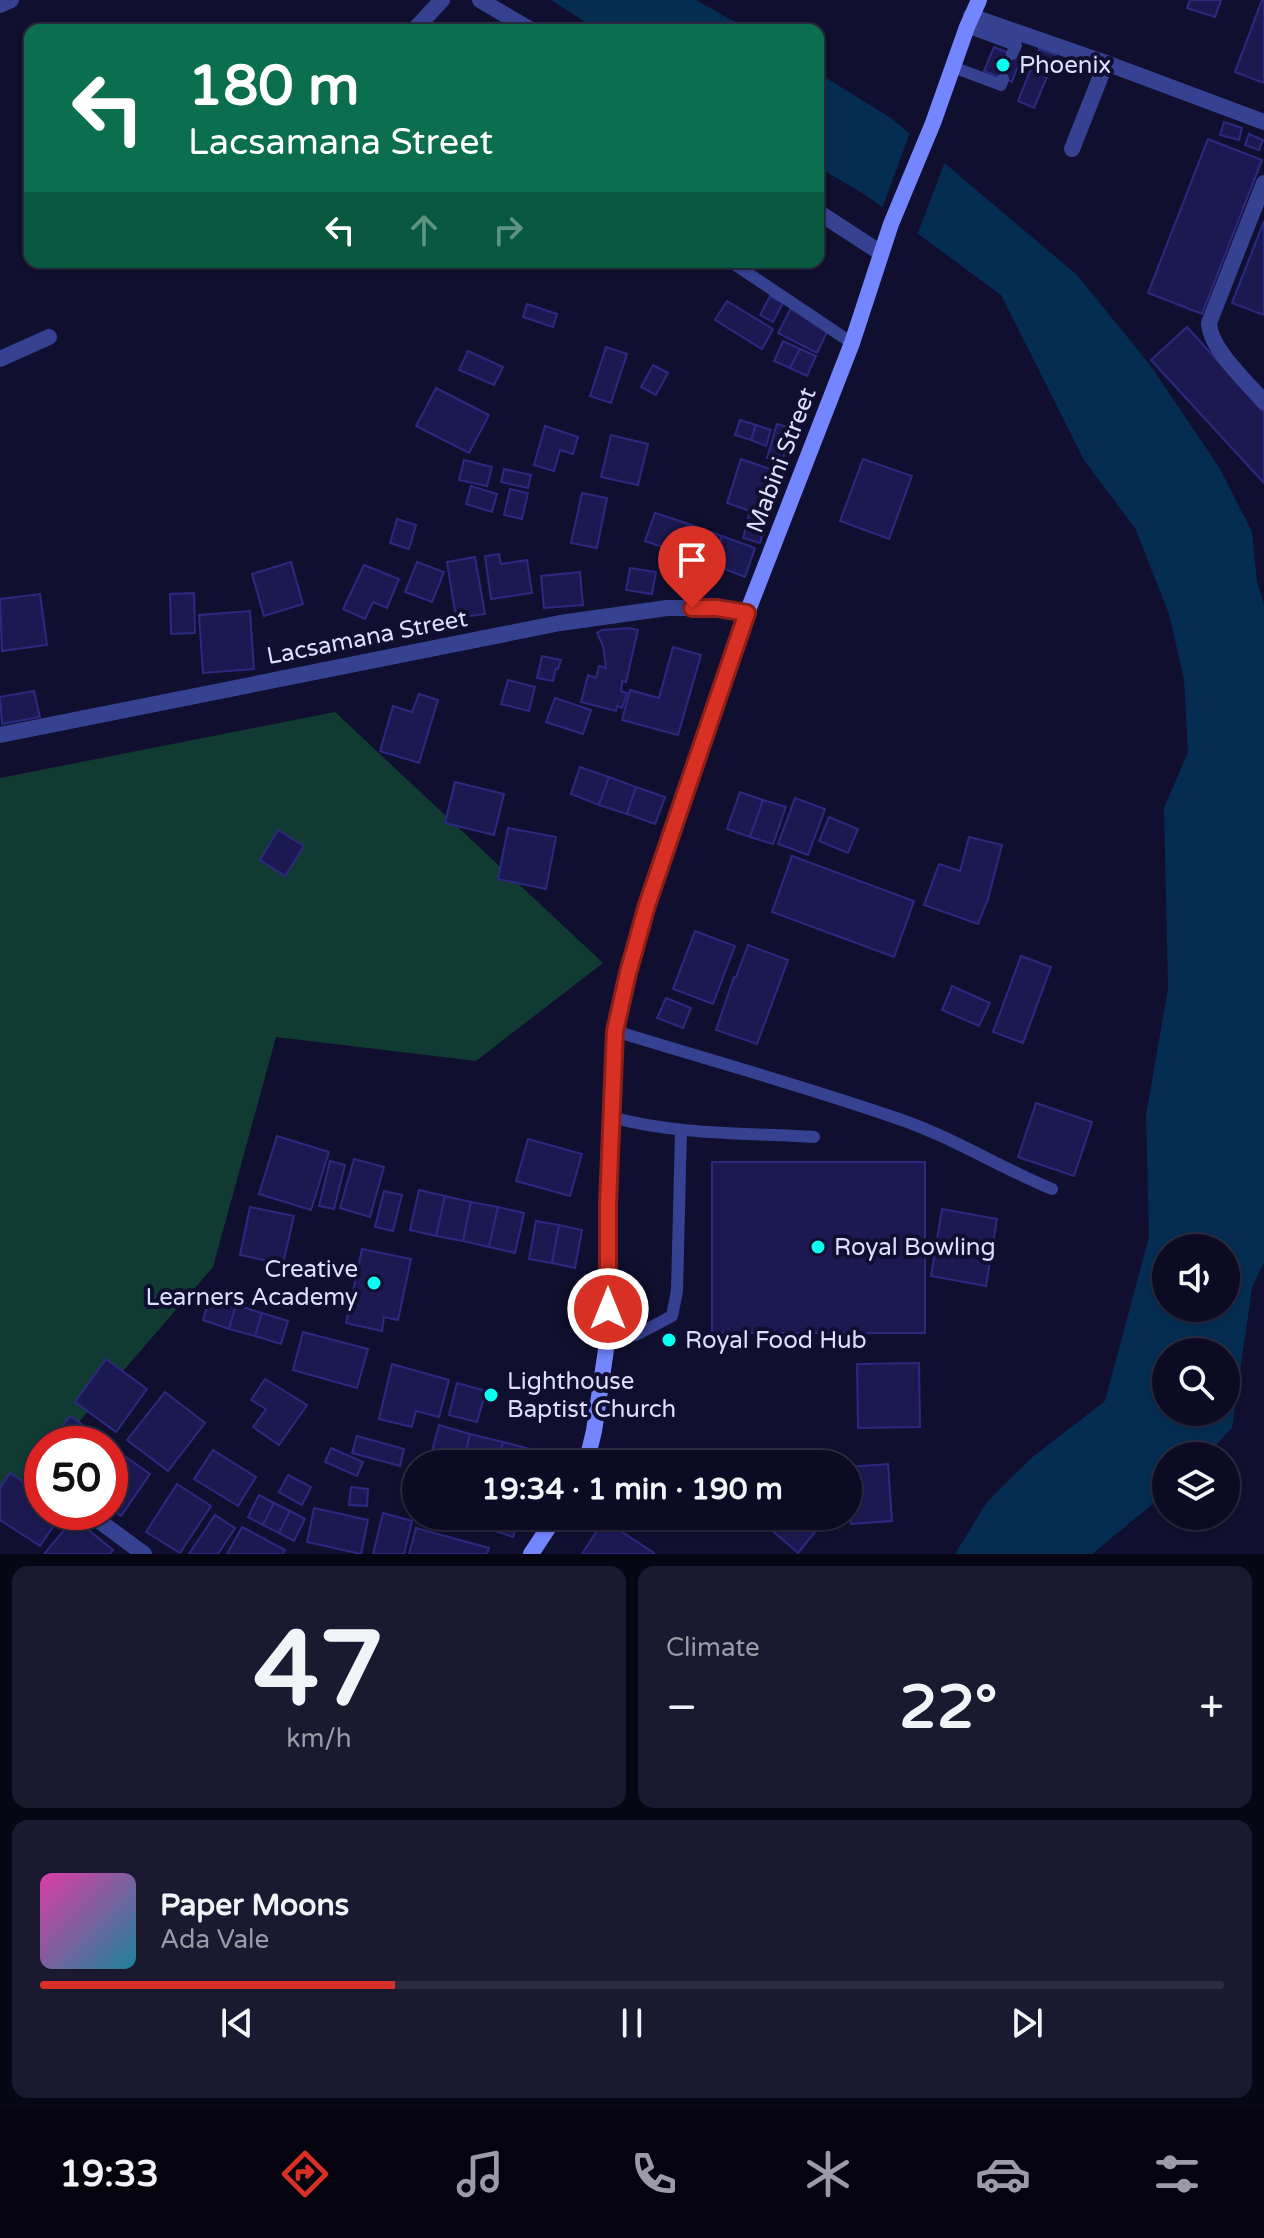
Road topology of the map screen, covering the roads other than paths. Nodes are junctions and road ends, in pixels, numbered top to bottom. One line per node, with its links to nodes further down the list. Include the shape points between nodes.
1 (11, 0): 5 (street)
2 (442, 0): 7 (street)
3 (480, 0): 8 (street)
4 (979, 0): 6 (main road, Mabini Street)
5 (0, 5)
6 (969, 21): 9 (lane, via 1016,45); 10 (street); 11 (main road, Mabini Street)
7 (420, 24)
8 (521, 24)
9 (1012, 54)
10 (1106, 63): 13 (street); 14 (street)
11 (953, 67): 12 (lane, via 1001,85); 17 (main road, Mabini Street)
12 (1003, 79)
13 (1264, 122)
14 (1072, 149)
15 (1264, 183): 22 (street, via 1209,323 1215,345)
16 (824, 216): 17 (street)
17 (881, 253): 20 (main road, Mabini Street)
18 (740, 268): 20 (lane)
19 (49, 337): 21 (street)
20 (852, 343): 23 (main road, Mabini Street)
21 (0, 359)
22 (1264, 402)
23 (747, 613): 24 (street, Lacsamana Street, via 667,608 560,623); 25 (main road, Mabini Street, via 647,905)
24 (0, 735)
25 (615, 1031): 26 (main road, Mabini Street); 29 (lane, via 898,1118)
26 (611, 1117): 27 (lane); 30 (main road, Mabini Street)
27 (681, 1130): 28 (lane); 30 (lane, via 672,1316 636,1335)
28 (814, 1137)
29 (1052, 1189)
30 (608, 1336): 31 (main road, Mabini Street)
31 (589, 1450)
32 (111, 1530): 34 (street)
33 (547, 1530): 35 (main road)
34 (144, 1554)
35 (531, 1554)

